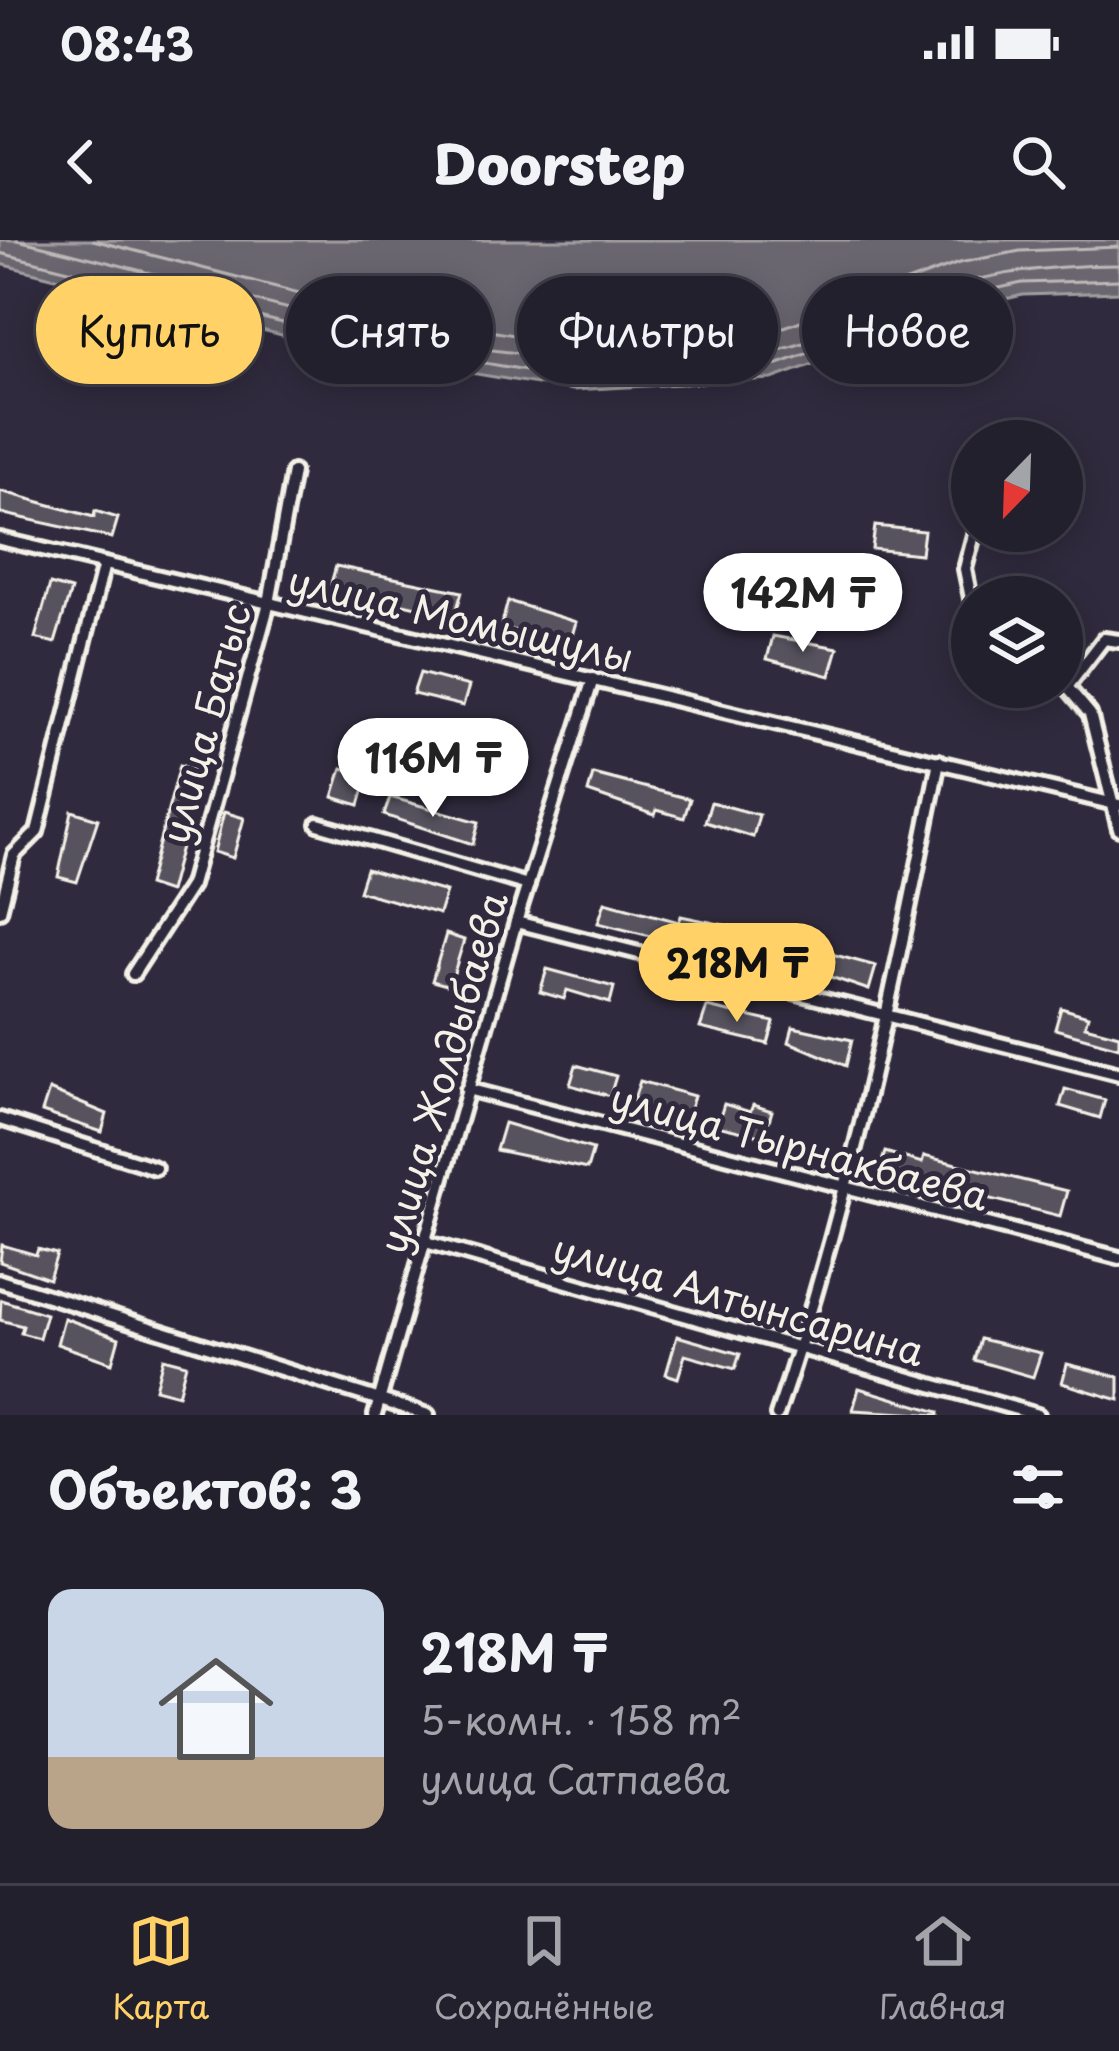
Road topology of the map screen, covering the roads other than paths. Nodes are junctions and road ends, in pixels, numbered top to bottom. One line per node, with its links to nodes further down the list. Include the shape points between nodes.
1 (292, 472): 4 (street, улица Батыс)
2 (0, 539): 3 (street, улица Момышулы)
3 (104, 564): 4 (street, улица Момышулы); 14 (street, via 37,832 14,855)
4 (268, 603): 7 (street, улица Момышулы); 16 (street, улица Батыс, via 191,885)
5 (1119, 640): 6 (street, via 1104,640)
6 (1083, 664)
7 (593, 679): 9 (street, улица Момышулы); 13 (street, улица Жолдыбаева)
8 (1083, 706): 10 (street)
9 (939, 761): 10 (street, улица Момышулы); 17 (street)
10 (1117, 804): 12 (street)
11 (318, 824): 13 (street)
12 (1119, 829)
13 (528, 885): 15 (street, улица Жолдыбаева)
14 (0, 911)
15 (516, 922): 17 (street); 19 (street, улица Жолдыбаева)
16 (134, 974)
17 (889, 1015): 18 (street); 22 (street)
18 (1119, 1074)
19 (467, 1089): 22 (street, улица Тырнакбаева); 23 (street, улица Жолдыбаева)
20 (0, 1119): 21 (street)
21 (155, 1168)
22 (845, 1187): 24 (street, улица Тырнакбаева); 26 (street)
23 (422, 1241): 26 (street, улица Алтынсарина); 27 (street, улица Жолдыбаева)
24 (1119, 1258)
25 (0, 1281): 27 (street)
26 (801, 1347): 30 (street); 31 (street, улица Алтынсарина)
27 (379, 1400): 28 (street, улица Жолдыбаева); 29 (street)
28 (375, 1415)
29 (428, 1415)
30 (777, 1415)
31 (1038, 1415)

